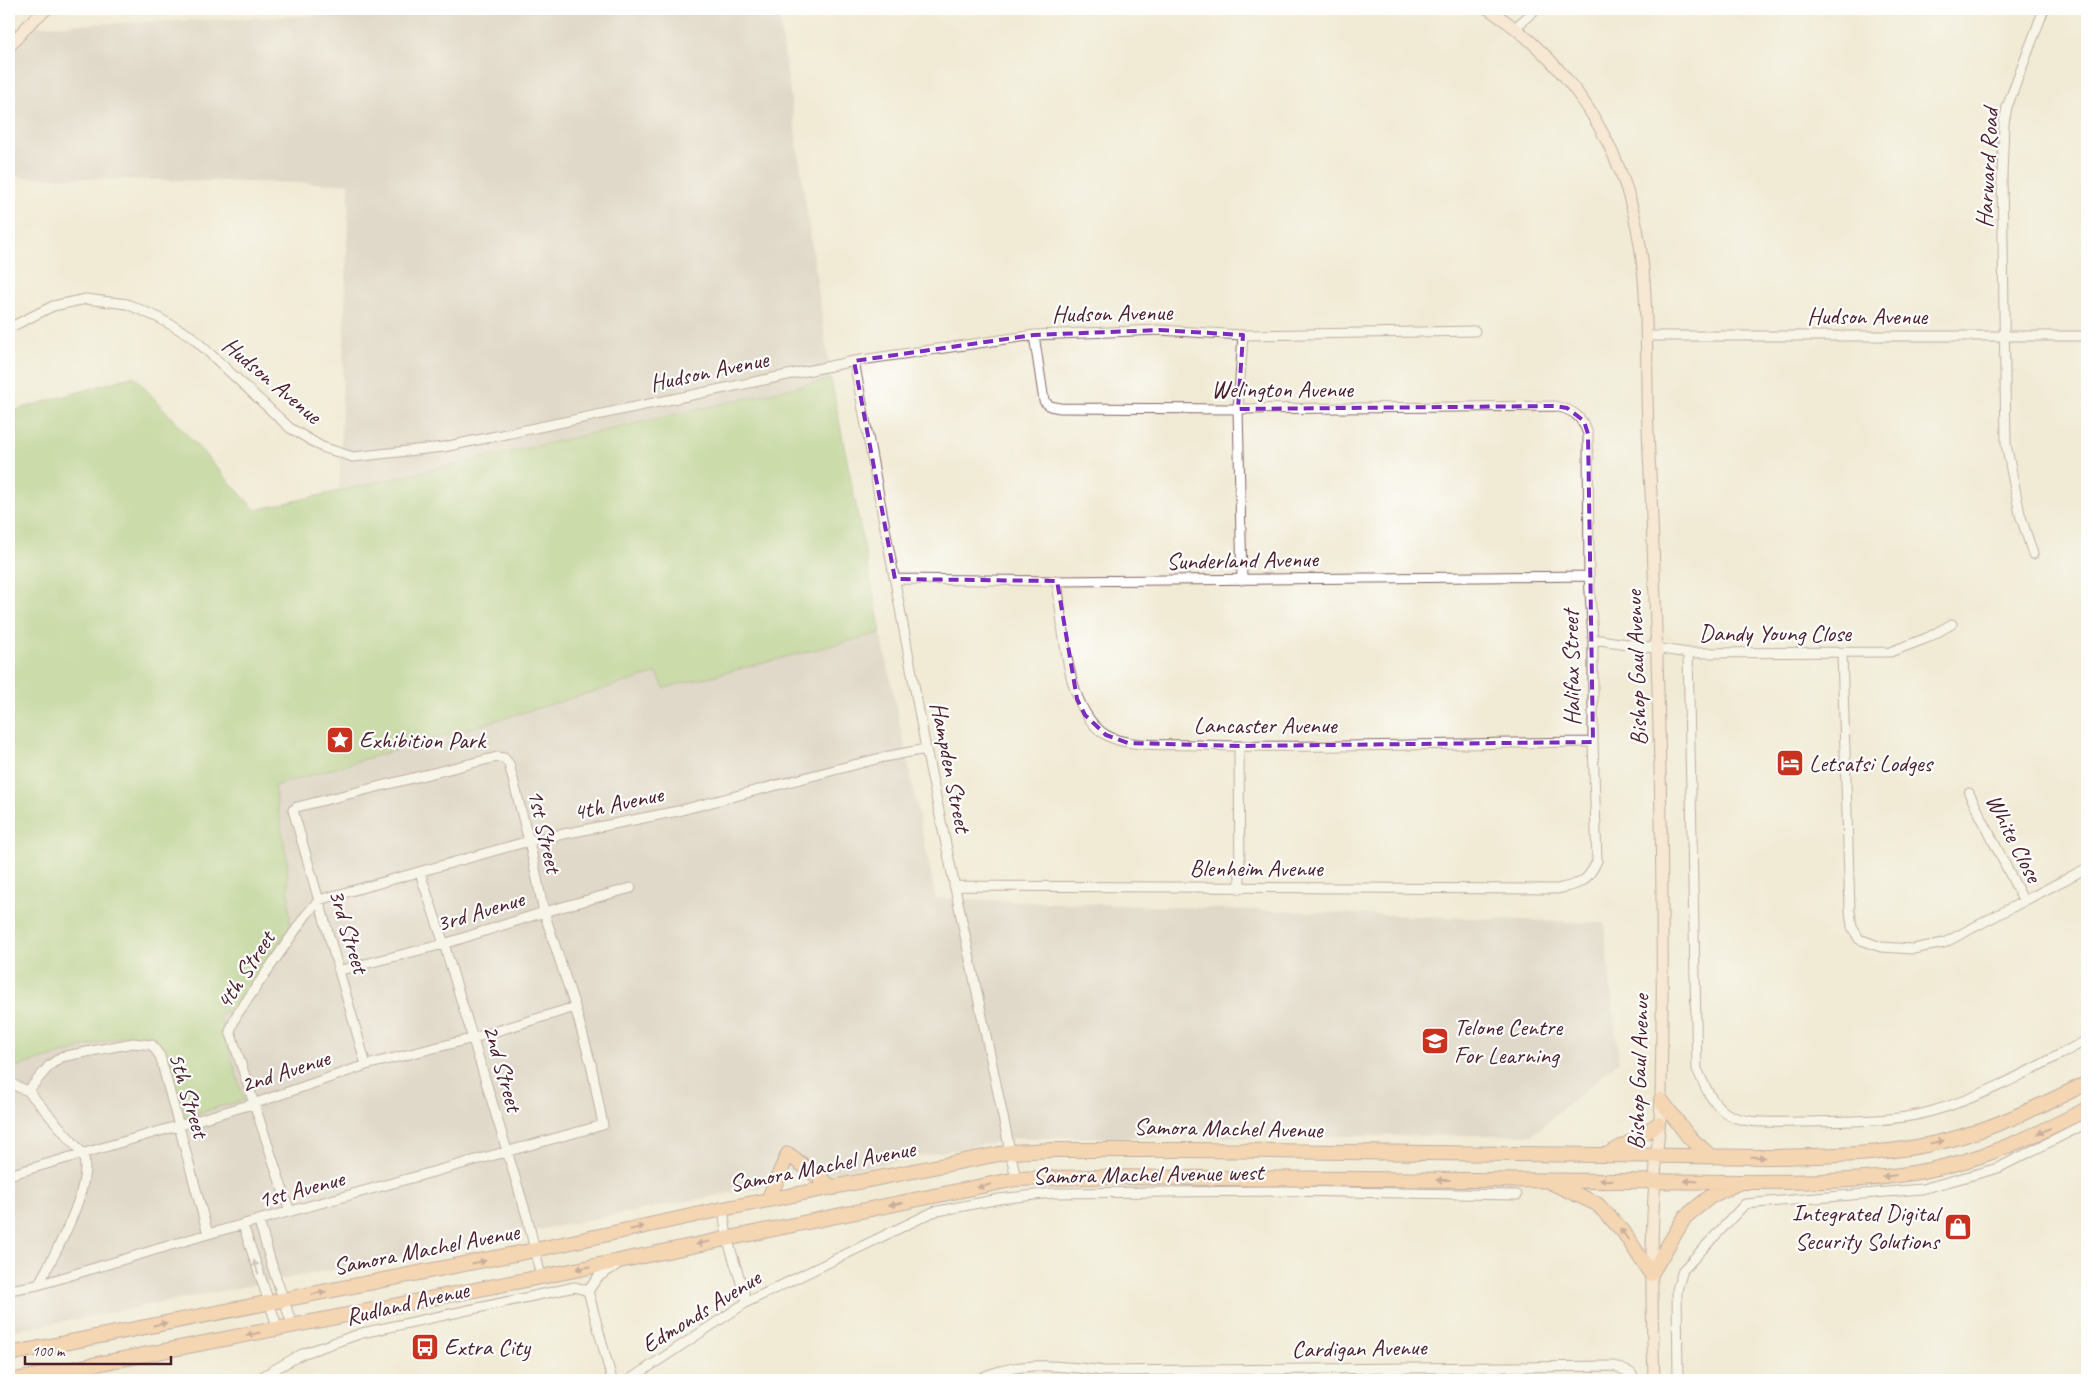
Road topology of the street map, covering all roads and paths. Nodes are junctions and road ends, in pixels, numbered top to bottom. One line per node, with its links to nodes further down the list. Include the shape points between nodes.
1 (47, 9): 6 (main road)
2 (1488, 9): 5 (main road, Bishop Gaul Avenue)
3 (1536, 9): 5 (street)
4 (2044, 9): 12 (street, Harward Road, via 2004,123)
5 (1516, 27): 11 (main road, Bishop Gaul Avenue, via 1558,68 1575,90 1603,134 1622,177 1642,252)
6 (9, 47)
7 (9, 328): 14 (street, Hudson Avenue, via 53,306 86,299 127,304 191,336 290,428 322,447 353,457 444,447)
8 (1474, 331): 10 (street, Hudson Avenue)
9 (1034, 335): 10 (street, Hudson Avenue, via 1159,330); 14 (street, Hudson Avenue); 15 (street, Welington Avenue, via 1041,392 1050,406)
10 (1243, 335): 15 (street)
11 (1646, 336): 12 (street, Hudson Avenue); 24 (main road, Bishop Gaul Avenue)
12 (2003, 336): 13 (street, Hudson Avenue); 17 (street, Harward Road, via 2006,444 2020,514)
13 (2087, 336)
14 (854, 361): 19 (street, Hampden Street)
15 (1238, 409): 16 (street, Welington Avenue, via 1554,406 1567,408); 20 (street)
16 (1584, 421): 18 (street, Halifax Street, via 1588,434)
17 (2033, 554)
18 (1589, 576): 20 (street, Sunderland Avenue); 23 (street, Halifax Street)
19 (895, 580): 21 (street, Sunderland Avenue); 29 (street, Hampden Street)
20 (1242, 580): 21 (street, Sunderland Avenue)
21 (1057, 581): 28 (street, Lancaster Avenue, via 1071,679 1077,699 1085,714 1106,735 1128,743)
22 (1952, 624): 26 (street, Dandy Young Close, via 1890,652)
23 (1593, 638): 24 (street, Dandy Young Close); 27 (street, Halifax Street)
24 (1657, 649): 25 (street, Dandy Young Close); 51 (main road, Bishop Gaul Avenue, via 1662,903)
25 (1688, 653): 26 (street, Dandy Young Close); 46 (street, via 1697,1069 1709,1094 1726,1114 1755,1122 1858,1121 1928,1113 2016,1078)
26 (1842, 654): 40 (street, via 1850,911 1852,927 1859,939 1881,947 1913,950 1944,943)
27 (1593, 742): 28 (street, Lancaster Avenue); 38 (street, Halifax Street, via 1597,861 1590,877 1576,885)
28 (1239, 746): 37 (street)
29 (926, 749): 32 (street, 4th Avenue, via 678,811); 35 (street, Hampden Street)
30 (1969, 794): 40 (street, White Close)
31 (293, 810): 32 (street, 1st Street, via 497,757 504,758 509,764); 39 (street, 3rd Street)
32 (529, 841): 34 (street, 4th Avenue); 41 (street, 1st Street)
33 (2087, 868): 40 (street)
34 (420, 873): 39 (street, 4th Avenue); 42 (street, 2nd Street)
35 (954, 886): 37 (street, Blenheim Avenue); 58 (street, Hampden Street)
36 (631, 888): 41 (street, 3rd Avenue)
37 (1240, 888): 38 (street, Blenheim Avenue)
38 (1557, 889)
39 (319, 900): 43 (street, 3rd Street); 52 (street, 4th Street, via 231,1024 230,1031)
40 (2022, 900)
41 (544, 912): 42 (street, 3rd Avenue); 44 (street, 1st Street)
42 (444, 944): 43 (street, 3rd Avenue); 45 (street, 2nd Street)
43 (340, 970): 47 (street, 3rd Street)
44 (575, 1007): 45 (street, 2nd Avenue); 56 (street, 1st Street)
45 (474, 1038): 47 (street, 2nd Avenue); 59 (street, 2nd Street)
46 (2087, 1040)
47 (366, 1065): 52 (street, 2nd Avenue)
48 (9, 1083): 50 (street)
49 (2087, 1083): 61 (highway, one-way to 49, via 1801,1156 1908,1148 1975,1132 2051,1102)
50 (28, 1091): 55 (street, 5th Street, via 61,1057 133,1043 152,1046 160,1056); 60 (street)
51 (1661, 1100): 57 (main road, Bishop Gaul Avenue); 61 (highway, via 1688,1136)
52 (256, 1103): 55 (street, 2nd Avenue); 73 (street, 4th Street)
53 (2087, 1109): 68 (highway, one-way to 68, via 2028,1138 1945,1167 1874,1178)
54 (2087, 1123): 100 (street, via 1998,1168 1922,1189 1745,1204 1683,1270 1677,1290)
55 (178, 1124): 60 (street, 2nd Avenue); 76 (street, 5th Street)
56 (603, 1124): 59 (street, 1st Avenue)
57 (1658, 1124): 62 (main road, Bishop Gaul Avenue); 63 (highway)
58 (1009, 1152): 63 (highway, Samora Machel Avenue, via 1170,1150); 65 (street, Hampden Street); 69 (highway, Samora Machel Avenue)
59 (506, 1153): 73 (street, 1st Avenue); 78 (street, 2nd Street)
60 (83, 1154): 64 (street, 2nd Avenue); 83 (street, via 85,1174 68,1226)
61 (1708, 1154): 62 (highway)
62 (1657, 1155): 63 (highway, Samora Machel Avenue); 67 (main road, Bishop Gaul Avenue)
63 (1605, 1156)
64 (9, 1175)
65 (1016, 1179): 66 (highway, Samora Machel Avenue, one-way to 65); 77 (highway, Samora Machel Avenue, one-way to 77)
66 (1544, 1180): 67 (highway, Samora Machel Avenue, one-way to 66); 80 (highway, one-way to 66, via 1623,1231 1597,1204)
67 (1654, 1180): 68 (highway, one-way to 67); 80 (main road, Bishop Gaul Avenue)
68 (1740, 1182): 80 (highway, via 1711,1196 1685,1216)
69 (833, 1188): 71 (highway, Samora Machel Avenue); 71 (highway, via 788,1154)
70 (1517, 1195): 82 (street, Samora Machel Avenue west, via 1053,1192 933,1212)
71 (768, 1200): 72 (highway, Samora Machel Avenue)
72 (723, 1209): 77 (street); 78 (highway, Samora Machel Avenue, one-way to 72)
73 (290, 1212): 74 (street, 1st Avenue)
74 (259, 1221): 75 (street, 1st Avenue); 86 (street)
75 (243, 1225): 76 (street, 1st Avenue); 88 (street, one-way to 75)
76 (208, 1234): 83 (street, 1st Avenue)
77 (728, 1238): 79 (highway, Samora Machel Avenue, one-way to 79); 87 (street)
78 (535, 1250): 81 (street, 2nd Street); 86 (highway, Samora Machel Avenue, one-way to 78)
79 (626, 1259): 81 (highway, Samora Machel Avenue, one-way to 81); 85 (street, via 598,1277)
80 (1652, 1274): 99 (main road, Bishop Gaul Avenue)
81 (541, 1277): 89 (highway, Samora Machel Avenue)
82 (796, 1277): 87 (street, Edmonds Avenue)
83 (38, 1285): 84 (street, 1st Avenue)
84 (9, 1290)
85 (588, 1291): 94 (street, Rudland Avenue, via 575,1287 362,1333 302,1354); 95 (street)
86 (283, 1300): 88 (highway, Samora Machel Avenue); 89 (street)
87 (747, 1302): 96 (street, Edmonds Avenue)
88 (268, 1303): 90 (street); 91 (highway, Samora Machel Avenue, one-way to 88)
89 (293, 1327): 90 (highway, Samora Machel Avenue)
90 (278, 1330): 93 (highway, Samora Machel Avenue, one-way to 93)
91 (9, 1354)
92 (1107, 1376): 97 (street, Cardigan Avenue, via 1051,1366 1013,1367); 98 (street, Cardigan Avenue, via 1614,1366 1631,1373)
93 (15, 1380)
94 (256, 1380)
95 (612, 1380)
96 (629, 1380)
97 (976, 1380)
98 (1635, 1380)
99 (1654, 1380)
100 (1678, 1380)

